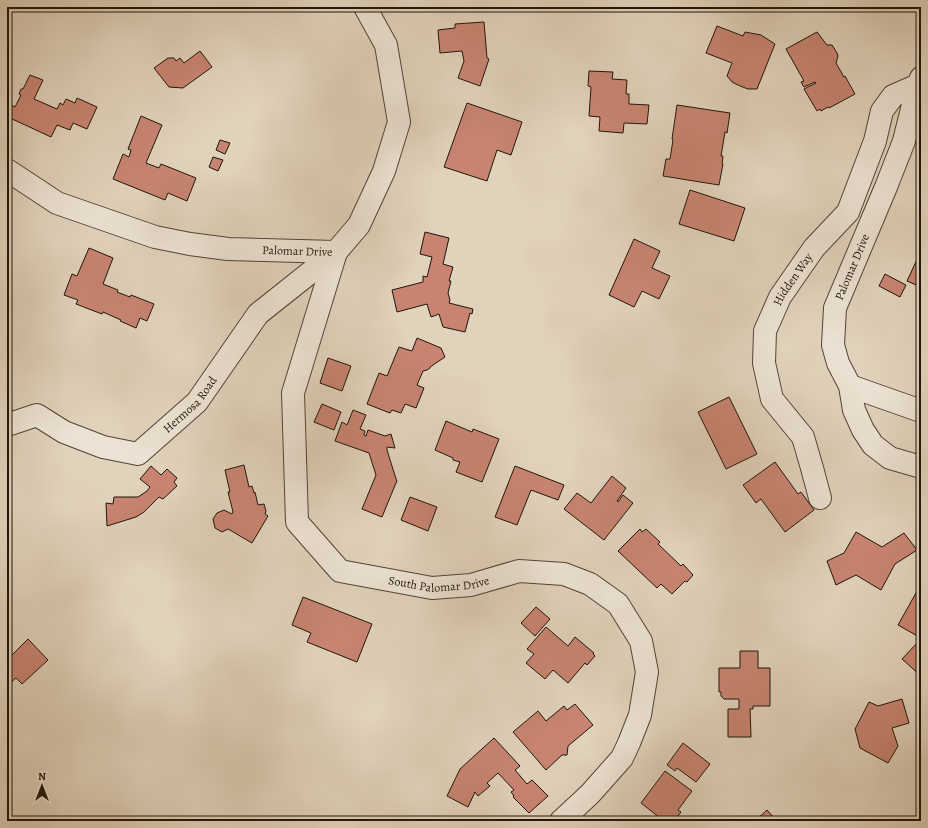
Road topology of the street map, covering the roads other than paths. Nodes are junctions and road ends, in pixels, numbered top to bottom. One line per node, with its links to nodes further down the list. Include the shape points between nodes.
1 (364, 7): 4 (street, Palomar Drive, via 386,45 398,122 384,171 359,226)
2 (919, 82): 5 (street, Palomar Drive, via 904,141 834,308 833,345 838,363); 9 (street, Hidden Way, via 893,96 882,111 875,141 848,212 814,248 780,297 765,331 764,363 772,399 803,437)
3 (7, 170): 4 (street, Palomar Drive, via 57,203 155,237 228,249)
4 (336, 252): 7 (street, Hermosa Road, via 258,314 197,402 138,454 103,447 64,432 37,416); 10 (street, South Palomar Drive, via 292,393 297,522 340,571 432,588 471,585 519,571 564,574 590,584 618,604 641,641 647,672 640,715 630,743 622,758 590,794)
5 (850, 386): 6 (street); 8 (street, via 854,410 873,445 890,458)
6 (921, 411)
7 (7, 425)
8 (921, 467)
9 (820, 498)
10 (561, 821)

